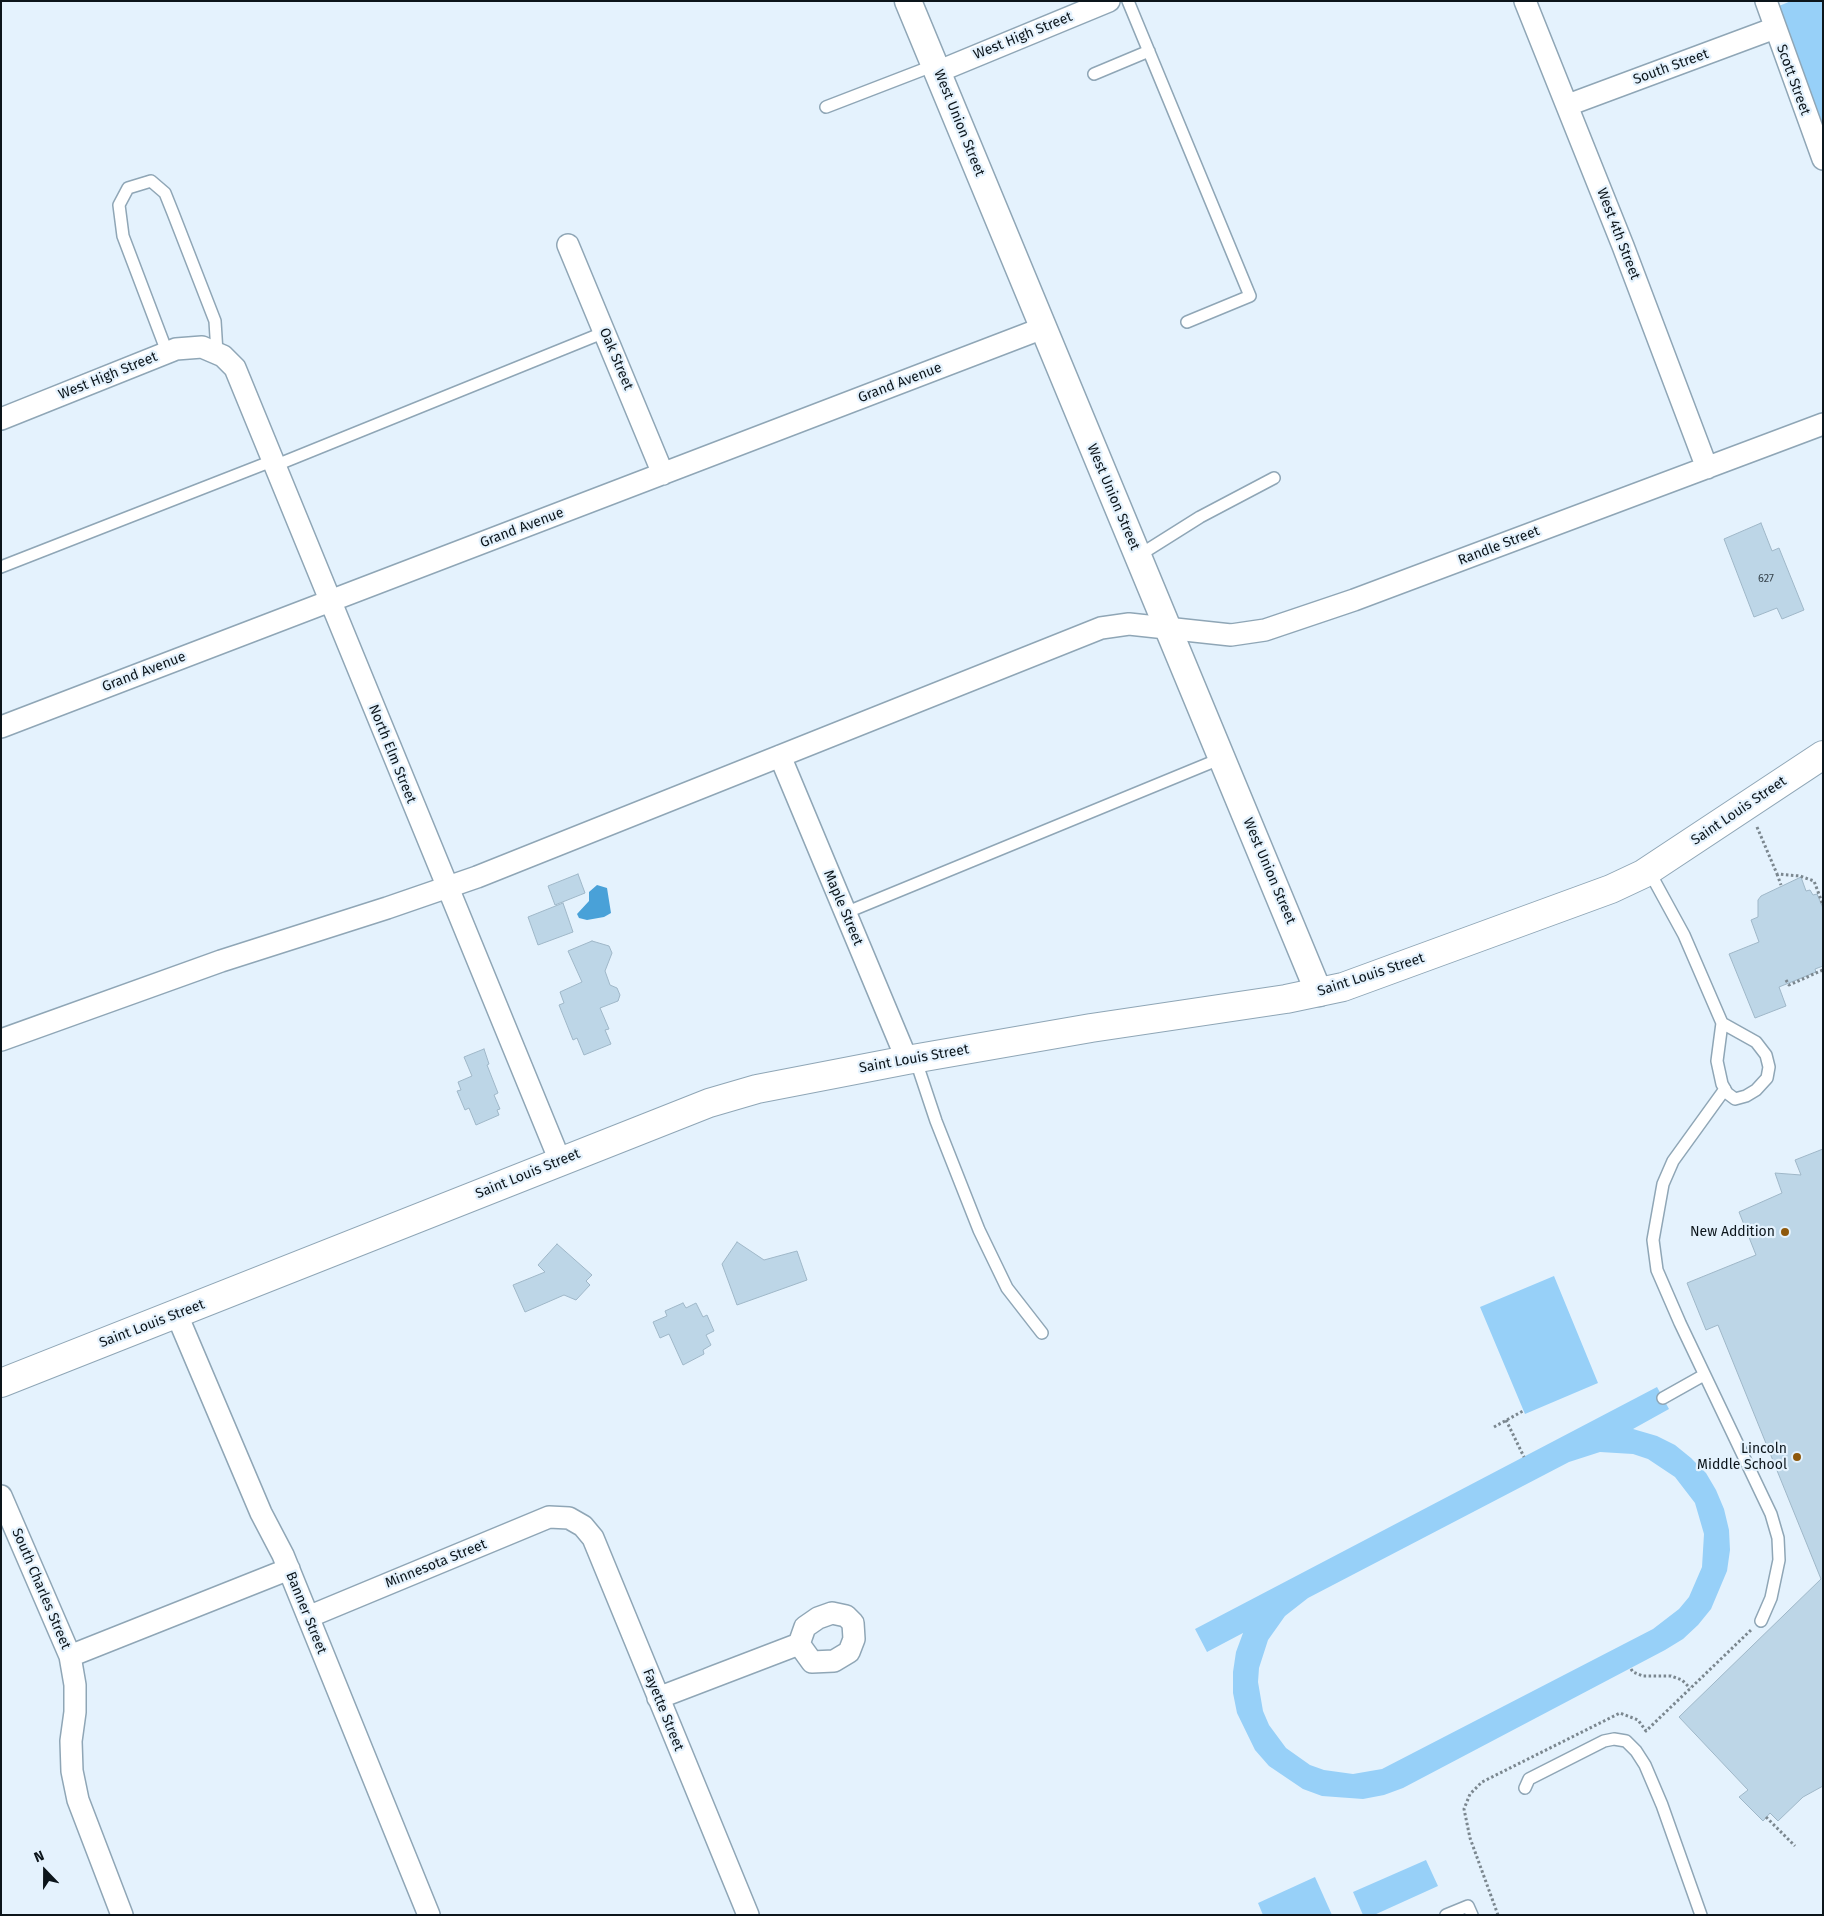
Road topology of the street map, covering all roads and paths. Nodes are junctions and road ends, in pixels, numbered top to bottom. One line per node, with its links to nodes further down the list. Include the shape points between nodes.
1 (908, 1): 8 (street, West Union Street)
2 (1109, 1): 8 (street, West High Street)
3 (1128, 1): 7 (lane)
4 (1525, 1): 10 (street, West 4th Street)
5 (1766, 1): 6 (street, Scott Street)
6 (1775, 28): 10 (street, South Street); 12 (street, Scott Street)
7 (1149, 51): 9 (lane); 14 (lane, via 1250,296)
8 (936, 68): 11 (lane); 15 (street, West Union Street)
9 (1094, 74)
10 (1568, 105): 22 (street, West 4th Street)
11 (826, 107)
12 (1823, 159)
13 (568, 245): 16 (street, Oak Street)
14 (1187, 322)
15 (1043, 328): 23 (street, Grand Avenue); 25 (street, West Union Street)
16 (605, 332): 21 (lane); 23 (street, Oak Street)
17 (167, 352): 18 (street, West High Street, via 202,347); 18 (lane, via 123,236 119,205 128,188 150,181 165,193 177,222 215,321); 19 (street, West High Street)
18 (217, 353): 21 (street, North Elm Street, via 234,368)
19 (1, 419)
20 (1823, 424): 22 (street, Randle Street)
21 (273, 463): 26 (lane); 27 (street, North Elm Street)
22 (1707, 468): 28 (street, Randle Street, via 1334,608 1266,630 1232,635)
23 (663, 474): 27 (street, Grand Avenue)
24 (1274, 478): 25 (lane, via 1200,517)
25 (1138, 556): 28 (street, West Union Street)
26 (1, 567)
27 (330, 601): 29 (street, Grand Avenue); 37 (street, North Elm Street)
28 (1168, 629): 31 (street, Randle Street, via 1129,624 1101,628); 32 (street, West Union Street)
29 (1, 727)
30 (1823, 755): 34 (main road, Saint Louis Street)
31 (780, 756): 37 (street, Randle Street); 39 (street, Maple Street)
32 (1222, 758): 39 (lane); 42 (street, West Union Street)
33 (1756, 825): 35 (path)
34 (1649, 871): 42 (main road, Saint Louis Street, via 1611,889); 43 (lane, via 1684,935)
35 (1777, 874): 36 (path); 38 (path, via 1814,881)
36 (1781, 885)
37 (447, 888): 44 (street, Randle Street, via 221,961); 47 (street, North Elm Street)
38 (1823, 905)
39 (845, 913): 45 (street, Maple Street)
40 (1823, 970): 41 (path, via 1789,985)
41 (1786, 980)
42 (1319, 993): 45 (main road, Saint Louis Street)
43 (1722, 1023): 46 (lane, via 1717,1061); 46 (lane, via 1756,1042 1766,1055 1769,1067 1767,1078 1746,1096 1735,1099)
44 (1, 1040)
45 (911, 1059): 47 (main road, Saint Louis Street, via 757,1089 709,1103); 49 (lane, via 979,1230 1008,1288)
46 (1725, 1090): 50 (lane, via 1673,1161 1663,1184 1653,1240 1657,1270)
47 (560, 1161): 48 (main road, Saint Louis Street)
48 (177, 1315): 51 (main road, Saint Louis Street); 59 (street, Banner Street)
49 (1042, 1333)
50 (1704, 1375): 52 (lane); 61 (lane, via 1771,1514 1778,1538 1779,1560 1771,1598)
51 (1, 1383)
52 (1663, 1398)
53 (1523, 1411): 54 (path)
54 (1506, 1420): 55 (path); 56 (path)
55 (1494, 1427)
56 (1524, 1457)
57 (1, 1496): 63 (street, South Charles Street)
58 (565, 1517): 60 (street, Minnesota Street, via 549,1517); 66 (street, Fayette Street, via 583,1526 593,1538)
59 (288, 1569): 60 (street, Banner Street); 63 (street)
60 (308, 1616): 72 (street, Banner Street)
61 (1760, 1621)
62 (799, 1644): 66 (street)
63 (70, 1656): 71 (street, South Charles Street, via 75,1685 72,1771 78,1800)
64 (1631, 1668): 65 (path, via 1643,1676 1671,1676)
65 (1690, 1688)
66 (658, 1698): 70 (street, Fayette Street)
67 (1525, 1788): 75 (lane, via 1529,1779 1604,1742 1614,1739 1626,1741 1645,1765)
68 (1766, 1817): 69 (path)
69 (1795, 1846)
70 (747, 1914)
71 (122, 1915)
72 (428, 1915)
73 (1446, 1915): 74 (lane, via 1468,1906)
74 (1472, 1915)
75 (1701, 1915)

